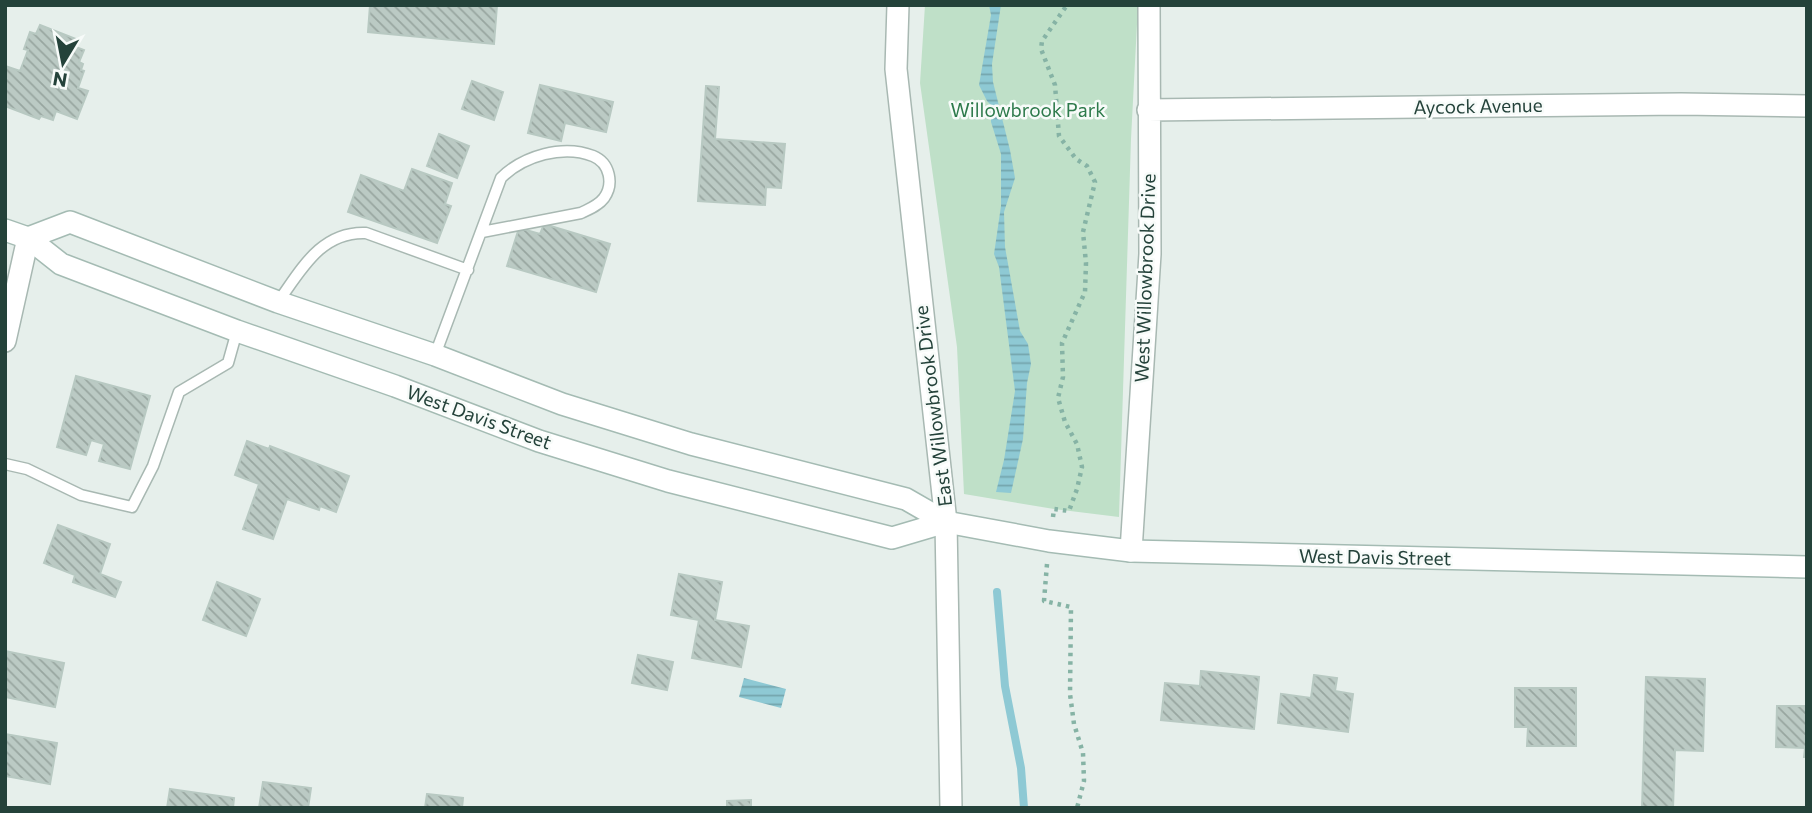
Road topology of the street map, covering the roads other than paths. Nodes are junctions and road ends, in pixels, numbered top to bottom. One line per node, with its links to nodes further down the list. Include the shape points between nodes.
1 (898, 5): 14 (street, East Willowbrook Drive, via 896,69)
2 (1149, 5): 4 (street, West Willowbrook Drive)
3 (1807, 106): 4 (street, Aycock Avenue)
4 (1148, 110): 15 (street, West Willowbrook Drive, via 1150,254)
5 (5, 230): 7 (street, West Davis Street)
6 (482, 232): 6 (lane, via 501,178 512,166 539,156 578,152 596,157 607,167 610,180 605,197 595,206 581,213); 8 (lane)
7 (28, 238): 9 (street, West Davis Street, via 70,222); 10 (street, West Davis Street, via 61,264); 11 (street)
8 (468, 270): 9 (lane, via 366,233 350,232 313,255); 12 (lane)
9 (278, 302): 12 (street, West Davis Street)
10 (237, 331): 13 (lane, via 228,363 179,392 153,466 132,507 81,495); 14 (street, West Davis Street, via 539,441 668,481 892,538)
11 (5, 341)
12 (435, 355): 14 (street, West Davis Street, via 562,404 678,440 906,499)
13 (5, 464)
14 (946, 522): 15 (street, West Davis Street); 17 (street, East Willowbrook Drive)
15 (1131, 551): 16 (street, West Davis Street)
16 (1807, 567)
17 (951, 808)

